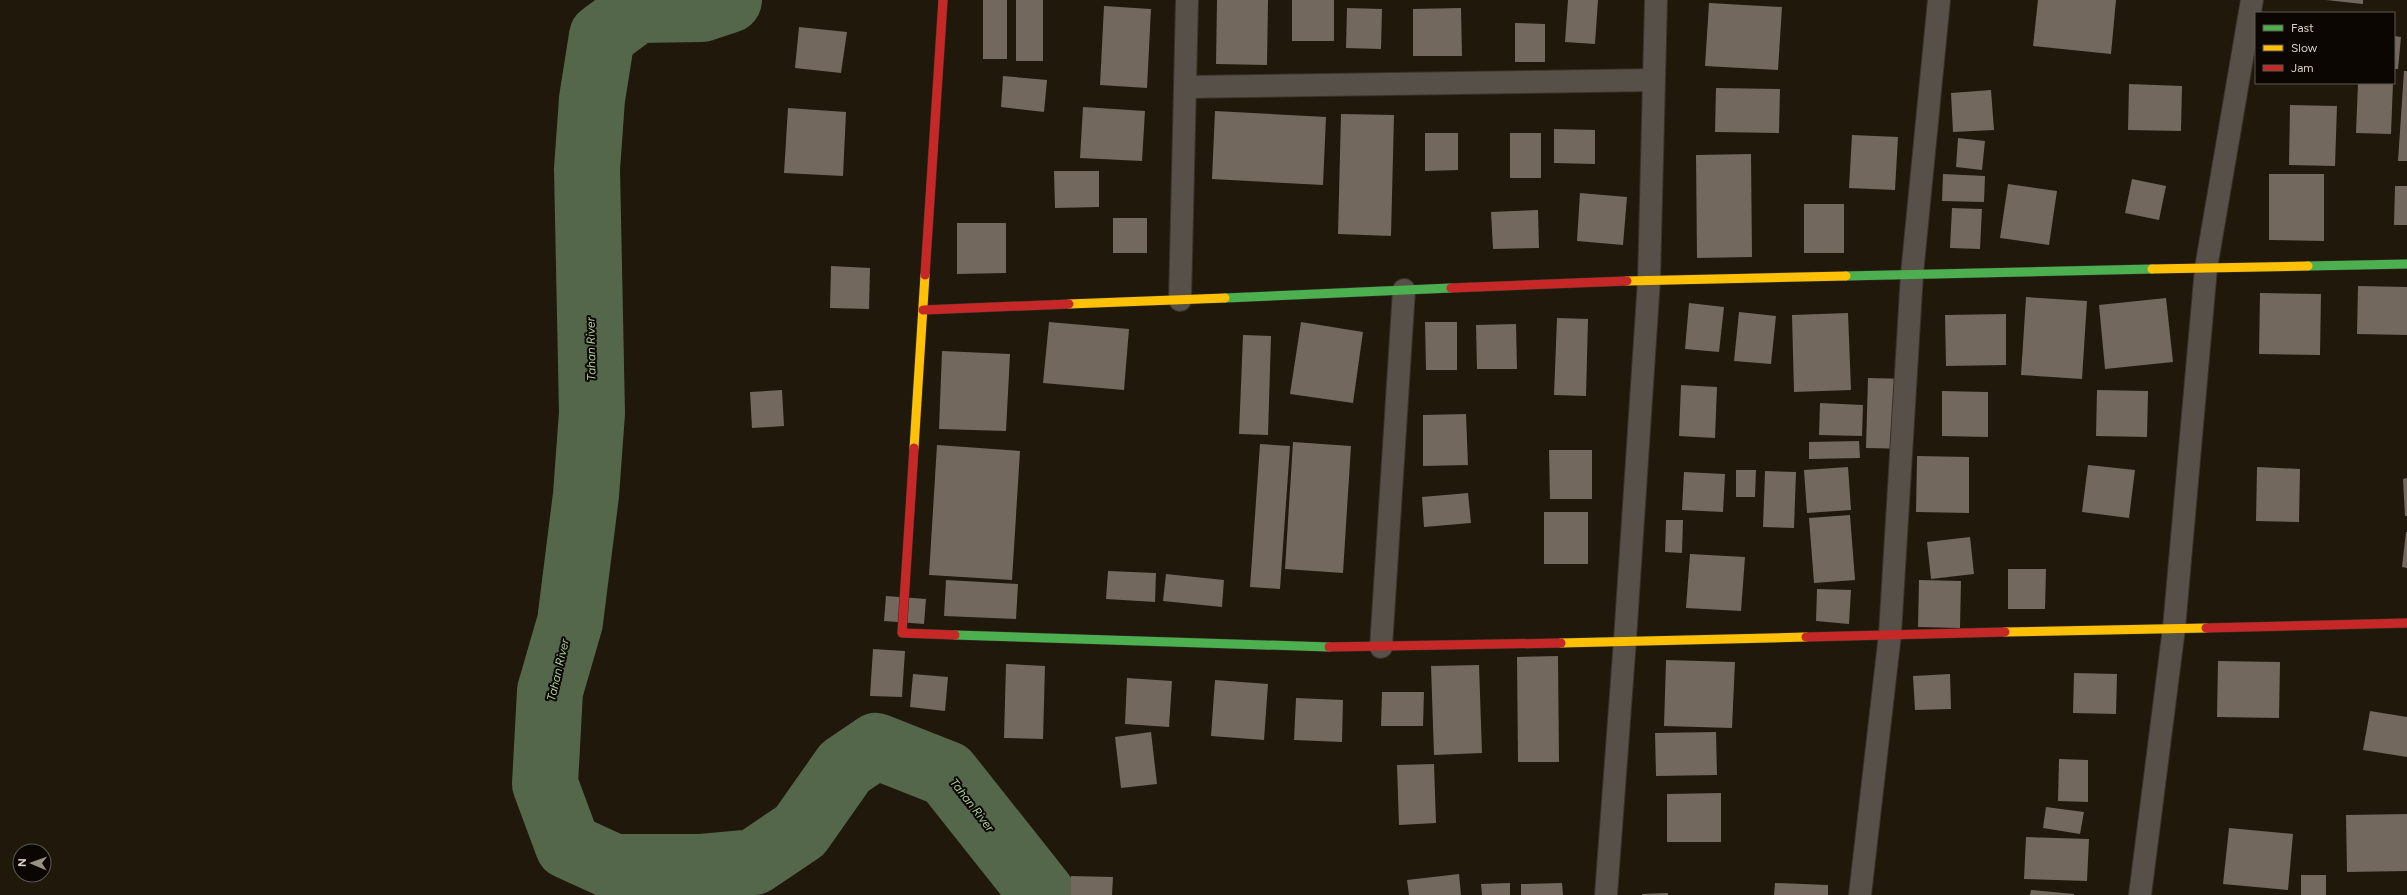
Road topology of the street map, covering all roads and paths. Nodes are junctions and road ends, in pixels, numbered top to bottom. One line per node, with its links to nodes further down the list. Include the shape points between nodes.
1 (943, 0): 14 (street)
2 (1187, 0): 7 (street)
3 (1656, 0): 6 (street)
4 (1939, 0): 10 (street)
5 (2252, 0): 9 (street)
6 (1654, 80): 7 (street); 11 (street)
7 (1185, 87): 13 (street)
8 (2407, 264): 9 (street)
9 (2206, 268): 10 (street); 16 (street)
10 (1912, 274): 11 (street); 17 (street)
11 (1649, 280): 12 (street); 18 (street)
12 (1404, 290): 13 (street); 19 (street)
13 (1180, 300): 14 (street)
14 (923, 310): 19 (street, via 902,633 1345,648)
15 (2407, 623): 16 (street)
16 (2174, 628): 17 (street); 22 (street)
17 (1890, 634): 18 (street); 21 (street)
18 (1625, 640): 19 (street); 20 (street)
19 (1381, 647)
20 (1606, 895)
21 (1860, 895)
22 (2140, 895)

